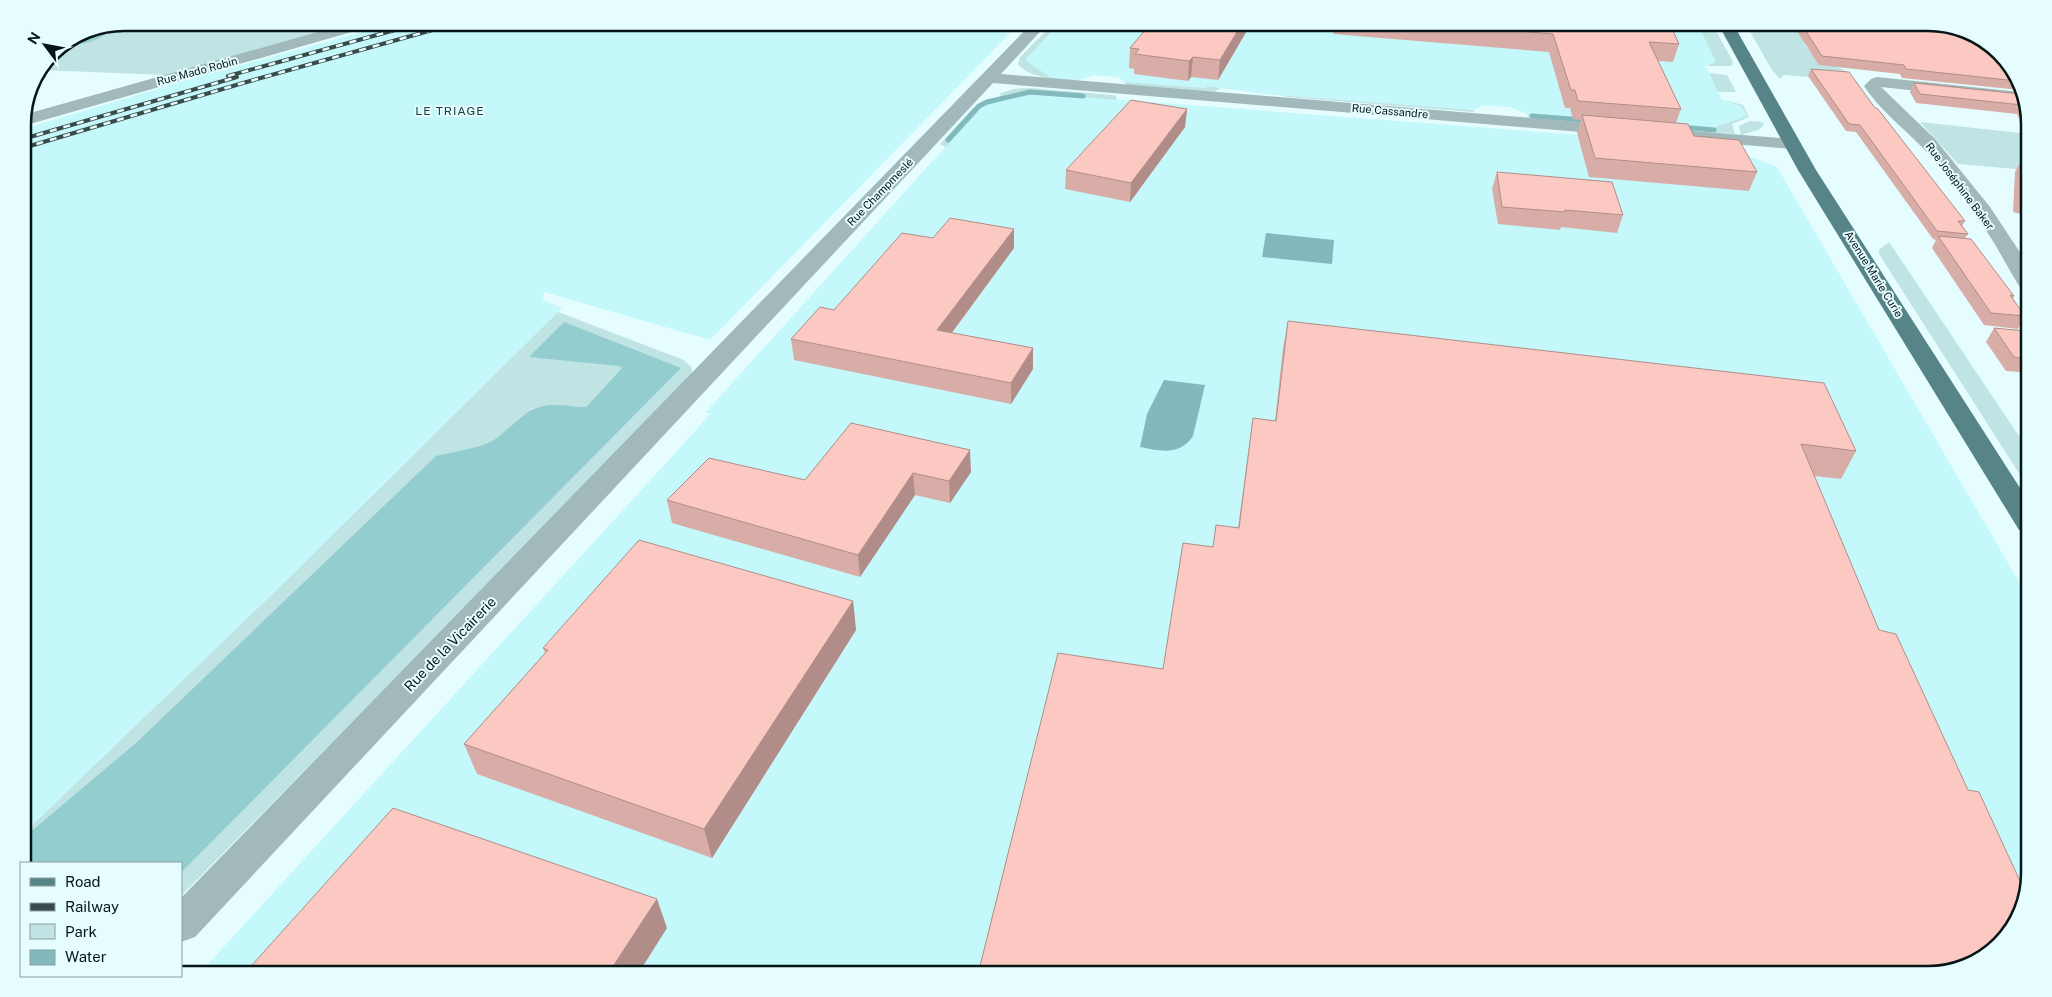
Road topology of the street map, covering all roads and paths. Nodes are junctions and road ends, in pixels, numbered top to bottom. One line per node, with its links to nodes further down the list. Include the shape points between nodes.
1 (339, 31): 6 (street, Rue Mado Robin)
2 (1033, 31): 4 (street, Rue Champmeslé)
3 (1729, 31): 7 (main road, Avenue Marie Curie)
4 (988, 78): 7 (street, Rue Cassandre); 11 (street, Rue Champmeslé)
5 (2016, 96): 8 (street, Rue Joséphine Baker, via 1888,82 1872,85 1928,142)
6 (31, 119)
7 (1792, 144): 12 (main road, Avenue Marie Curie)
8 (2006, 247): 9 (street); 10 (street, Rue Joséphine Baker)
9 (2021, 250)
10 (2021, 271)
11 (719, 362): 13 (street, Rue de la Vicairerie)
12 (2021, 510)
13 (182, 924)

